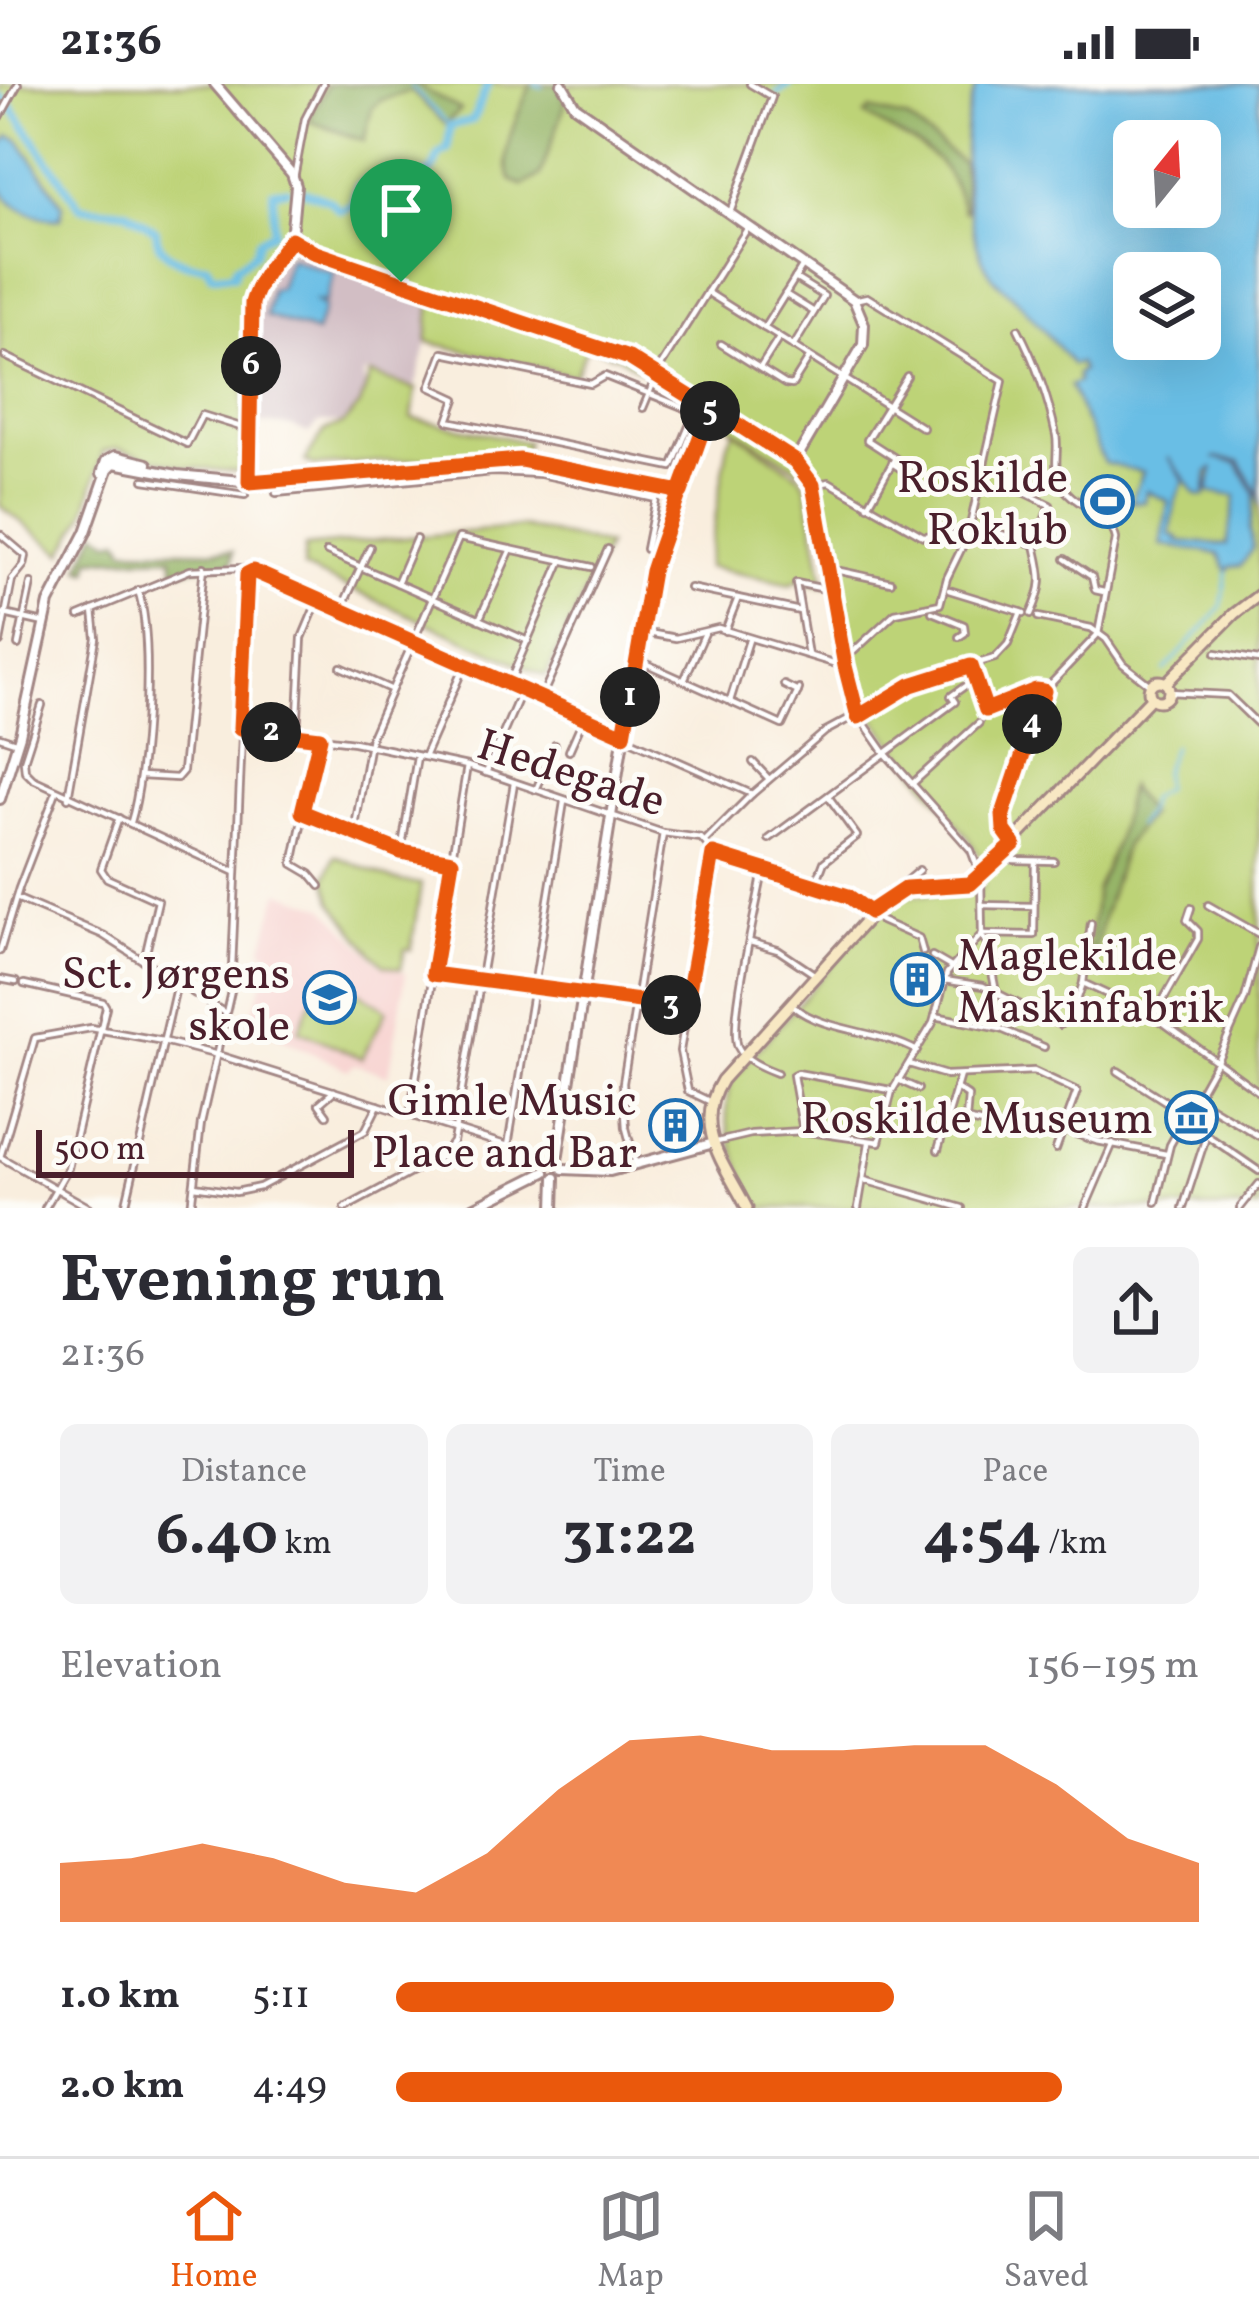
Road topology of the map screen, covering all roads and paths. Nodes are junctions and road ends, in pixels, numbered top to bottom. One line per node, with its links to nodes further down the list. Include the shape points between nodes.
1 (18, 84): 6 (street)
2 (215, 84): 7 (street)
3 (323, 84): 7 (street, via 305,119)
4 (562, 84): 8 (street, via 575,106)
5 (749, 84): 8 (street, via 772,97)
6 (0, 118)
7 (294, 178): 10 (street)
8 (729, 216): 9 (street)
9 (748, 229): 11 (street); 13 (street)
10 (291, 239): 25 (street, via 613,351); 33 (street, via 252,303)
11 (803, 265): 12 (street); 15 (street)
12 (795, 278): 14 (street); 16 (street, via 824,296)
13 (707, 292): 17 (street); 25 (street)
14 (785, 294): 16 (street); 17 (street)
15 (854, 300): 27 (street, via 865,333); 48 (street, via 868,297 1003,381)
16 (814, 312): 21 (street)
17 (764, 328): 19 (street)
18 (1018, 329): 71 (street, via 1049,405 1057,476 1072,499 1112,526)
19 (779, 338): 21 (street); 24 (street)
20 (721, 344): 24 (street)
21 (793, 347): 23 (street)
22 (5, 356): 33 (street, via 187,444 202,415)
23 (809, 357): 24 (street, via 791,385); 27 (street)
24 (760, 368)
25 (657, 374): 28 (street); 31 (street)
26 (907, 376): 29 (street)
27 (845, 379): 29 (street); 34 (street)
28 (649, 394): 28 (street, via 694,412 672,467 448,421 456,399 430,387 443,353 591,384 605,376); 30 (street)
29 (888, 406): 32 (street); 36 (street, via 867,440 895,458)
30 (643, 407)
31 (710, 409): 34 (street); 45 (street)
32 (923, 428)
33 (250, 429): 42 (street)
34 (795, 461): 43 (street)
35 (543, 462): 37 (street); 38 (street); 45 (street)
36 (892, 464): 39 (street); 47 (street)
37 (405, 468): 41 (street); 42 (street)
38 (542, 474): 41 (street); 56 (street, via 656,499 646,549)
39 (917, 478)
40 (144, 480): 42 (street, via 242,495)
41 (406, 480): 46 (street)
42 (244, 481): 86 (street, via 115,456 104,466 86,532)
43 (813, 485): 47 (street, via 829,482); 63 (street)
44 (1021, 491): 51 (street, via 1049,503)
45 (681, 492): 56 (street)
46 (276, 493)
47 (868, 506): 48 (street, via 923,536)
48 (969, 531): 51 (street); 70 (street)
49 (0, 534): 81 (street, via 26,556)
50 (416, 539): 66 (street)
51 (1035, 545): 83 (street, via 1043,581)
52 (370, 547): 60 (street)
53 (511, 549): 58 (street); 74 (street, via 460,538); 85 (street)
54 (608, 549): 115 (street)
55 (327, 552): 60 (street)
56 (658, 552): 100 (street)
57 (1065, 559): 71 (street)
58 (562, 560): 61 (street); 92 (street)
59 (204, 567): 62 (street); 68 (street); 137 (street, via 183,771 177,778)
60 (361, 567): 66 (street); 78 (street)
61 (592, 567)
62 (249, 572): 75 (street); 123 (street)
63 (829, 572): 64 (street); 69 (street)
64 (891, 582)
65 (31, 583): 84 (street)
66 (397, 583): 74 (street)
67 (690, 588): 73 (street)
68 (138, 590): 77 (street); 137 (street, via 147,628)
69 (832, 590): 79 (street, via 796,583); 98 (street)
70 (946, 590): 76 (street); 80 (street)
71 (1104, 592): 90 (street)
72 (1259, 595): 111 (main road)
73 (738, 598): 79 (street); 87 (street)
74 (432, 599): 85 (street); 95 (street)
75 (317, 600): 78 (street); 124 (street, via 302,638)
76 (940, 604): 91 (street, via 936,614 964,625); 98 (street, via 896,613)
77 (93, 610): 82 (street); 145 (street, via 96,638)
78 (341, 610): 95 (street)
79 (800, 610): 99 (street)
80 (1022, 612): 83 (street); 104 (street, via 995,658)
81 (3, 614): 84 (street); 94 (street)
82 (79, 616)
83 (1035, 616): 90 (street)
84 (24, 619): 86 (street); 96 (street)
85 (479, 620): 92 (street)
86 (44, 623): 128 (street)
87 (725, 631): 89 (street); 93 (street)
88 (648, 633): 89 (street)
89 (705, 633): 106 (street)
90 (1098, 634): 109 (street); 114 (street)
91 (959, 637)
92 (528, 640): 107 (street)
93 (749, 640): 99 (street); 117 (street)
94 (0, 642)
95 (413, 642): 102 (street); 112 (street)
96 (18, 645)
97 (1216, 653): 101 (street)
98 (843, 654): 103 (street)
99 (808, 655): 103 (street)
100 (636, 659): 106 (street); 125 (street)
101 (1259, 660)
102 (465, 664): 107 (street); 133 (street)
103 (845, 666): 120 (street)
104 (971, 666): 114 (street, via 986,710); 120 (street, via 911,685)
105 (341, 667): 112 (street)
106 (684, 680): 117 (street)
107 (509, 684): 113 (street)
108 (784, 685): 117 (street, via 798,690 782,725)
109 (1150, 685): 111 (main road, via 1158,680); 116 (main road)
110 (965, 686): 132 (street)
111 (1168, 688): 116 (main road, via 1162,701); 122 (street, via 1228,694)
112 (393, 690): 129 (street)
113 (522, 690): 115 (street); 136 (street)
114 (1044, 691): 156 (street, via 1003,814)
115 (541, 698): 119 (street)
116 (1151, 698): 156 (main road)
117 (730, 701)
118 (42, 705): 142 (street, via 23,766)
119 (584, 717): 125 (street); 131 (street)
120 (858, 717): 132 (street); 138 (street, via 824,733)
121 (979, 723): 140 (street)
122 (1259, 725)
123 (240, 728): 124 (street, Hedegade); 165 (street)
124 (297, 735): 127 (street, Hedegade)
125 (624, 735): 143 (street); 149 (street)
126 (0, 736): 128 (street)
127 (320, 738): 129 (street, Hedegade); 148 (street)
128 (18, 743): 146 (street)
129 (369, 745): 133 (street, Hedegade); 152 (street)
130 (555, 745): 141 (street)
131 (569, 751)
132 (885, 753): 140 (street); 144 (street)
133 (421, 756): 135 (street, Hedegade); 157 (street)
134 (753, 762): 138 (street)
135 (467, 766): 136 (street, Hedegade); 160 (street)
136 (486, 773): 139 (street, Hedegade)
137 (141, 776): 151 (street)
138 (769, 779): 143 (street)
139 (514, 783): 141 (street, Hedegade); 190 (street)
140 (912, 784): 166 (street, via 970,850)
141 (536, 790): 147 (street, Hedegade)
142 (56, 792): 145 (street); 170 (street)
143 (752, 794): 155 (street)
144 (828, 796): 154 (street); 167 (street, via 857,836 824,862)
145 (68, 797): 150 (street)
146 (0, 799)
147 (565, 800): 149 (street, Hedegade); 193 (street)
148 (302, 812): 152 (street); 168 (street, via 292,864)
149 (612, 815): 153 (street, Hedegade); 195 (street)
150 (119, 818): 151 (street); 184 (street, via 100,869 158,902)
151 (131, 823): 165 (street)
152 (354, 832): 157 (street)
153 (663, 833): 155 (street, Hedegade); 196 (street)
154 (769, 839)
155 (705, 841): 158 (street, Hedegade)
156 (1014, 844): 159 (main road)
157 (401, 852): 160 (street)
158 (713, 854): 163 (street, Hedegade); 198 (street)
159 (1004, 855): 161 (street); 166 (main road)
160 (452, 861): 186 (street)
161 (1035, 861): 162 (street); 173 (street)
162 (1054, 861)
163 (763, 870): 167 (street, Hedegade); 179 (street)
164 (919, 870): 169 (street)
165 (236, 872): 199 (street)
166 (981, 877): 169 (main road, via 962,887); 171 (street)
167 (815, 885): 175 (street, Hedegade)
168 (320, 886)
169 (906, 888): 175 (main road)
170 (16, 898): 181 (street); 184 (street)
171 (982, 905): 173 (street); 178 (street)
172 (1208, 905): 177 (street)
173 (1034, 906): 178 (street, via 1034,935)
174 (1190, 908): 201 (street, via 1186,920 1198,939)
175 (870, 912): 182 (street, Hedegade, via 919,938); 187 (main road)
176 (1091, 923): 192 (street)
177 (1259, 934)
178 (982, 936): 185 (street); 194 (street)
179 (750, 942): 187 (street); 209 (street, via 736,1027)
180 (1259, 947): 210 (street)
181 (0, 951)
182 (923, 952)
183 (932, 956): 185 (street)
184 (144, 961): 191 (street)
185 (951, 967): 189 (street)
186 (433, 974): 190 (street); 226 (street)
187 (814, 974): 197 (main road)
188 (0, 979): 204 (street, via 103,1002)
189 (944, 980): 194 (street); 200 (street)
190 (482, 981): 193 (street); 229 (street)
191 (177, 982): 199 (street); 205 (street)
192 (1083, 982): 201 (street); 202 (street)
193 (534, 987): 195 (street); 237 (street)
194 (995, 992): 203 (street)
195 (585, 994): 196 (street); 243 (street)
196 (636, 1000): 198 (street); 242 (street, via 623,1105)
197 (789, 1003): 207 (street); 209 (main road)
198 (686, 1007): 223 (street, via 680,1068 691,1095)
199 (228, 1014): 208 (street)
200 (935, 1016): 206 (street); 207 (street)
201 (1154, 1016): 210 (street)
202 (1071, 1018)
203 (1060, 1024)
204 (101, 1029): 205 (street); 241 (street, via 35,1038); 248 (street)
205 (163, 1042): 208 (street); 252 (street)
206 (1043, 1047)
207 (916, 1052): 211 (street)
208 (218, 1054): 219 (street); 247 (street)
209 (744, 1055): 213 (street); 218 (main road)
210 (1217, 1061): 221 (street); 222 (street)
211 (909, 1064): 214 (street); 215 (street)
212 (1118, 1071): 227 (street)
213 (777, 1072)
214 (960, 1075): 217 (street); 230 (street, via 1034,1071 1077,1091)
215 (898, 1080): 216 (street); 220 (street)
216 (915, 1087)
217 (956, 1088): 228 (street, via 968,1098 966,1120 1003,1129); 238 (street)
218 (716, 1089): 223 (main road); 234 (main road)
219 (334, 1091): 224 (street); 225 (street, via 320,1103)
220 (892, 1091): 231 (street, via 793,1075); 235 (street, via 879,1142)
221 (1259, 1092)
222 (1196, 1098): 227 (street); 232 (street)
223 (709, 1101): 234 (main road)
224 (378, 1105): 226 (street); 247 (street, via 365,1131 260,1187)
225 (327, 1115)
226 (410, 1115): 229 (street)
227 (1184, 1117): 240 (street); 244 (street)
228 (1008, 1121)
229 (457, 1130): 237 (street); 254 (street, via 442,1156)
230 (1064, 1130): 236 (street); 239 (street)
231 (803, 1131): 234 (street); 235 (street)
232 (1259, 1136)
233 (1205, 1140): 261 (street)
234 (717, 1142): 242 (street); 257 (main road)
235 (869, 1143): 245 (street)
236 (1113, 1143): 240 (street); 260 (street)
237 (508, 1146): 243 (street)
238 (938, 1150)
239 (1056, 1150)
240 (1166, 1154): 249 (street)
241 (0, 1157): 248 (street)
242 (636, 1165): 243 (street, via 610,1172)
243 (553, 1168): 255 (street); 256 (street)
244 (1259, 1171)
245 (864, 1180): 258 (street); 259 (street)
246 (1259, 1184): 262 (street)
247 (194, 1186): 253 (street)
248 (57, 1189): 250 (street); 251 (street)
249 (1156, 1202)
250 (45, 1208)
251 (90, 1208)
252 (125, 1208)
253 (191, 1208)
254 (345, 1208)
255 (473, 1208)
256 (554, 1208)
257 (747, 1208)
258 (858, 1208)
259 (962, 1208)
260 (1085, 1208)
261 (1183, 1208)
262 (1240, 1208)

